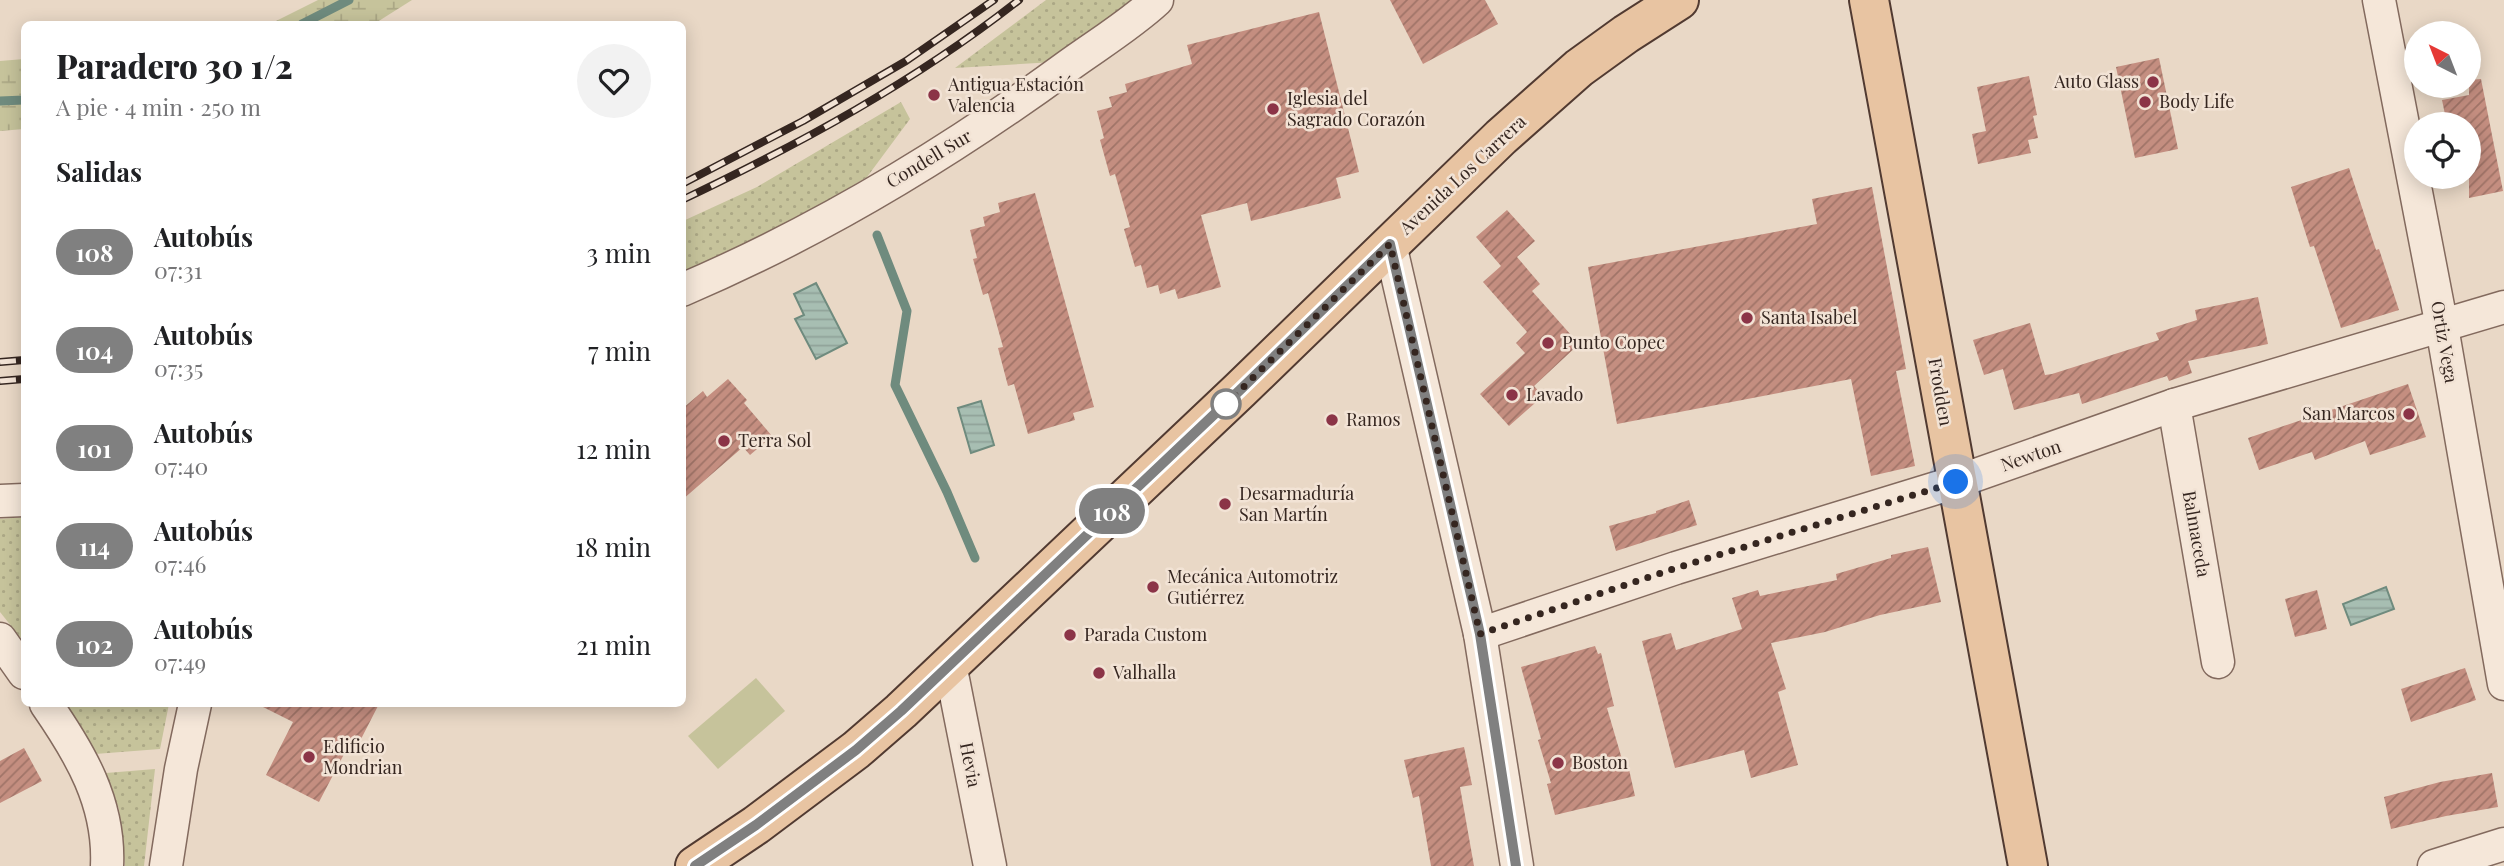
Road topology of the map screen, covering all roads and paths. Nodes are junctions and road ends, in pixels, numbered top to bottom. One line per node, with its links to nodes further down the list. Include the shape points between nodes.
1 (1157, 0): 6 (street, Condell Sur, via 960,141 836,216)
2 (1679, 0): 5 (main road, Avenida Los Carrera, via 1579,68)
3 (1869, 0): 10 (main road, Frodden)
4 (2379, 0): 8 (street, Ortiz Vega)
5 (1390, 244): 13 (street); 16 (main road, Avenida Los Carrera)
6 (686, 288)
7 (2504, 307): 8 (street, Newton)
8 (2442, 327): 9 (street, Newton); 18 (street, Ortiz Vega)
9 (2174, 405): 10 (street, Newton); 15 (street, Balmaceda)
10 (1956, 482): 13 (street, Newton); 27 (main road, Frodden)
11 (21, 500): 12 (street)
12 (0, 501)
13 (1480, 634): 26 (street)
14 (0, 639): 17 (street)
15 (2218, 662)
16 (950, 664): 24 (main road, Avenida Los Carrera, via 856,750); 25 (street, Hevia)
17 (21, 669)
18 (2504, 684)
19 (48, 707): 22 (street, via 85,764 101,809)
20 (194, 707): 23 (street)
21 (2504, 844): 28 (street)
22 (107, 866)
23 (166, 866)
24 (695, 866)
25 (990, 866)
26 (1517, 866)
27 (2028, 866)
28 (2434, 866)

